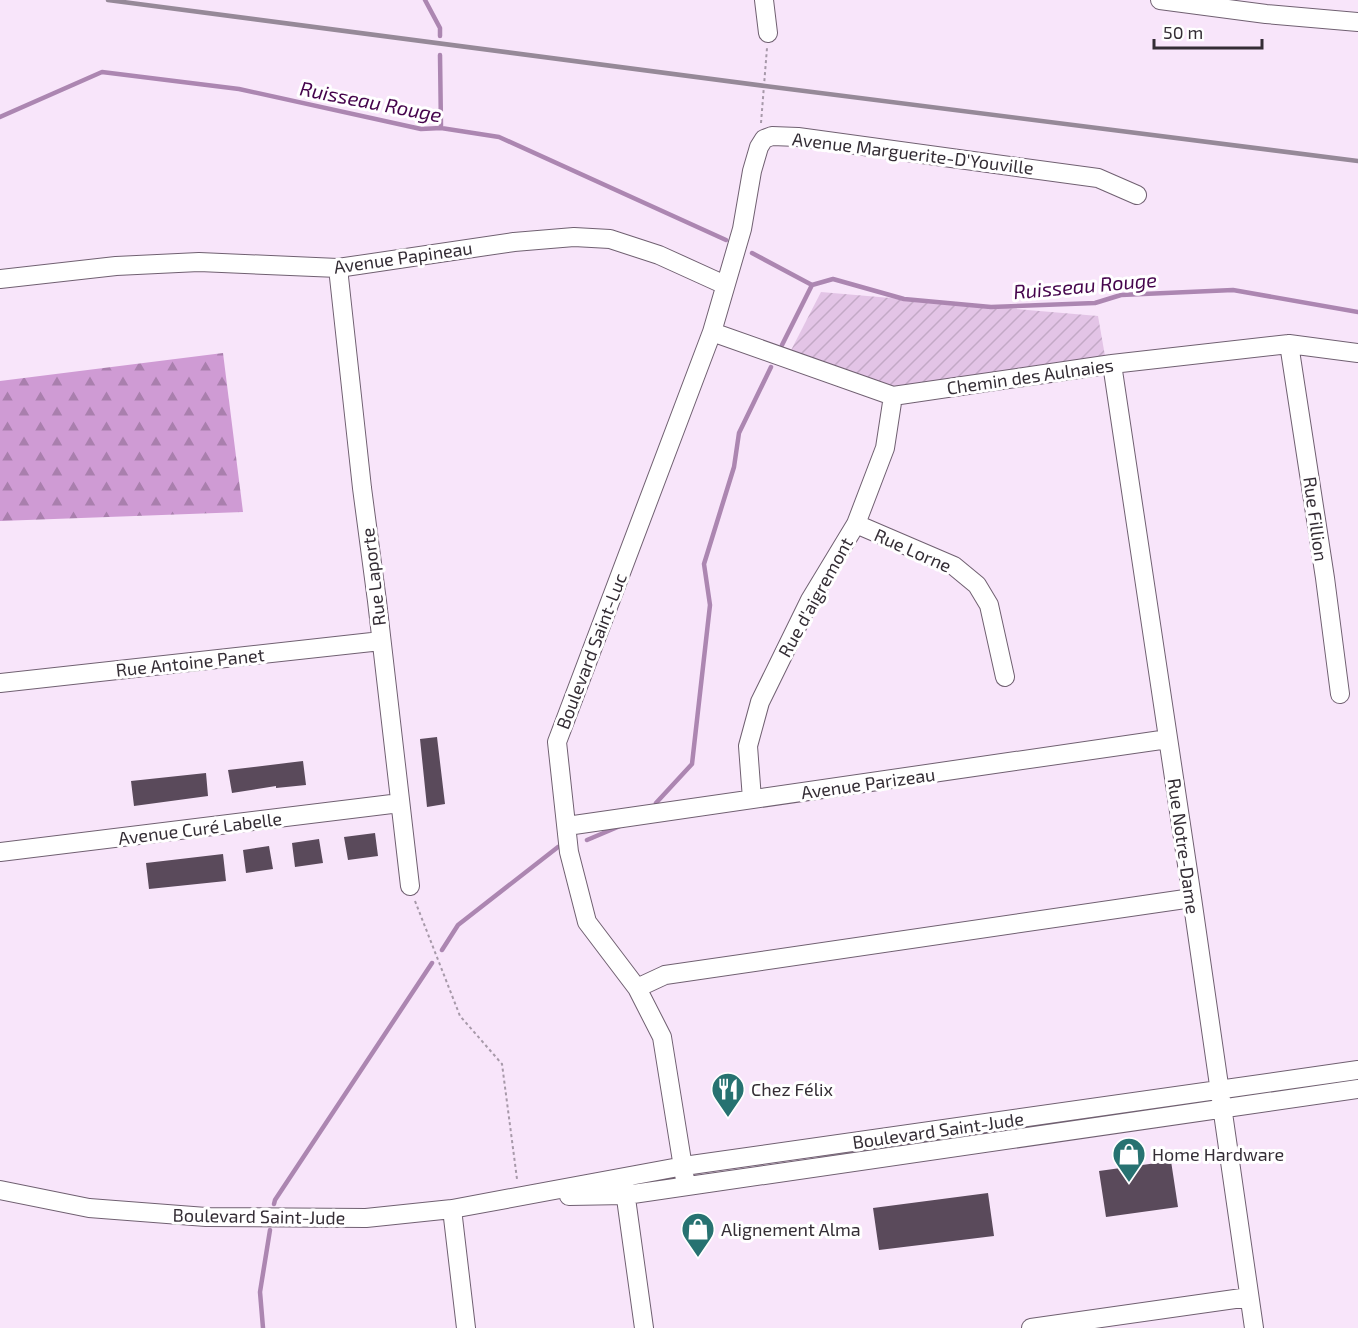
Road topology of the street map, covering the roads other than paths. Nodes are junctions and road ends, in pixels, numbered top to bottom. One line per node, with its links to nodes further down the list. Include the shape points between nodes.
1 (764, 0): 5 (street)
2 (1160, 0): 3 (street)
3 (1265, 7): 4 (street)
4 (1358, 22)
5 (768, 33)
6 (1137, 195): 9 (street, Avenue Marguerite-D'Youville, via 1098,178 772,136 759,147 742,229)
7 (338, 268): 8 (street, Avenue Papineau, via 199,262 116,266); 9 (street, Avenue Papineau, via 514,242 610,238); 16 (street, Rue Laporte)
8 (0, 279)
9 (725, 285): 10 (street, Boulevard Saint-Luc)
10 (712, 332): 14 (street, Chemin des Aulnaies); 23 (street, Boulevard Saint-Luc, via 557,742)
11 (1289, 344): 12 (street, Chemin des Aulnaies); 13 (street, Chemin des Aulnaies); 19 (street, Rue Fillion)
12 (1358, 353)
13 (1112, 364): 14 (street, Chemin des Aulnaies); 20 (street, Rue Notre-Dame)
14 (892, 396): 15 (street, Rue d'aigremont, via 885,448)
15 (856, 524): 17 (street, Rue Lorne, via 954,566 977,585 989,605); 21 (street, Rue d'aigremont, via 810,600 759,702 748,746)
16 (381, 641): 18 (street, Rue Antoine Panet); 22 (street, Rue Laporte)
17 (1005, 677)
18 (0, 683)
19 (1340, 694)
20 (1168, 739): 21 (street, Avenue Parizeau); 26 (street, Rue Notre-Dame)
21 (752, 799): 23 (street, Avenue Parizeau)
22 (400, 803): 24 (street, Avenue Curé Labelle); 25 (street, Rue Laporte)
23 (567, 826): 27 (street, Boulevard Saint-Luc, via 569,852 587,922)
24 (0, 852)
25 (410, 886)
26 (1192, 898): 27 (street, via 665,975); 30 (street, Rue Notre-Dame)
27 (637, 988): 31 (street, Boulevard Saint-Luc, via 662,1037)
28 (1358, 1070): 30 (street, Boulevard Saint-Jude)
29 (1358, 1089): 30 (street, Boulevard Saint-Jude)
30 (1220, 1099): 31 (street, Boulevard Saint-Jude); 33 (street, Boulevard Saint-Jude); 36 (street, Rue Notre-Dame)
31 (684, 1166): 32 (street, Boulevard Saint-Jude); 33 (street, Boulevard Saint-Luc)
32 (625, 1186): 33 (street, Boulevard Saint-Jude); 35 (street, Boulevard Saint-Jude, via 519,1197); 38 (street)
33 (686, 1186)
34 (0, 1190): 35 (street, Boulevard Saint-Jude, via 89,1208 206,1217 366,1218)
35 (452, 1209): 37 (street)
36 (1249, 1297): 39 (street); 40 (street, Rue Notre-Dame)
37 (466, 1328)
38 (644, 1328)
39 (1031, 1328)
40 (1254, 1328)

